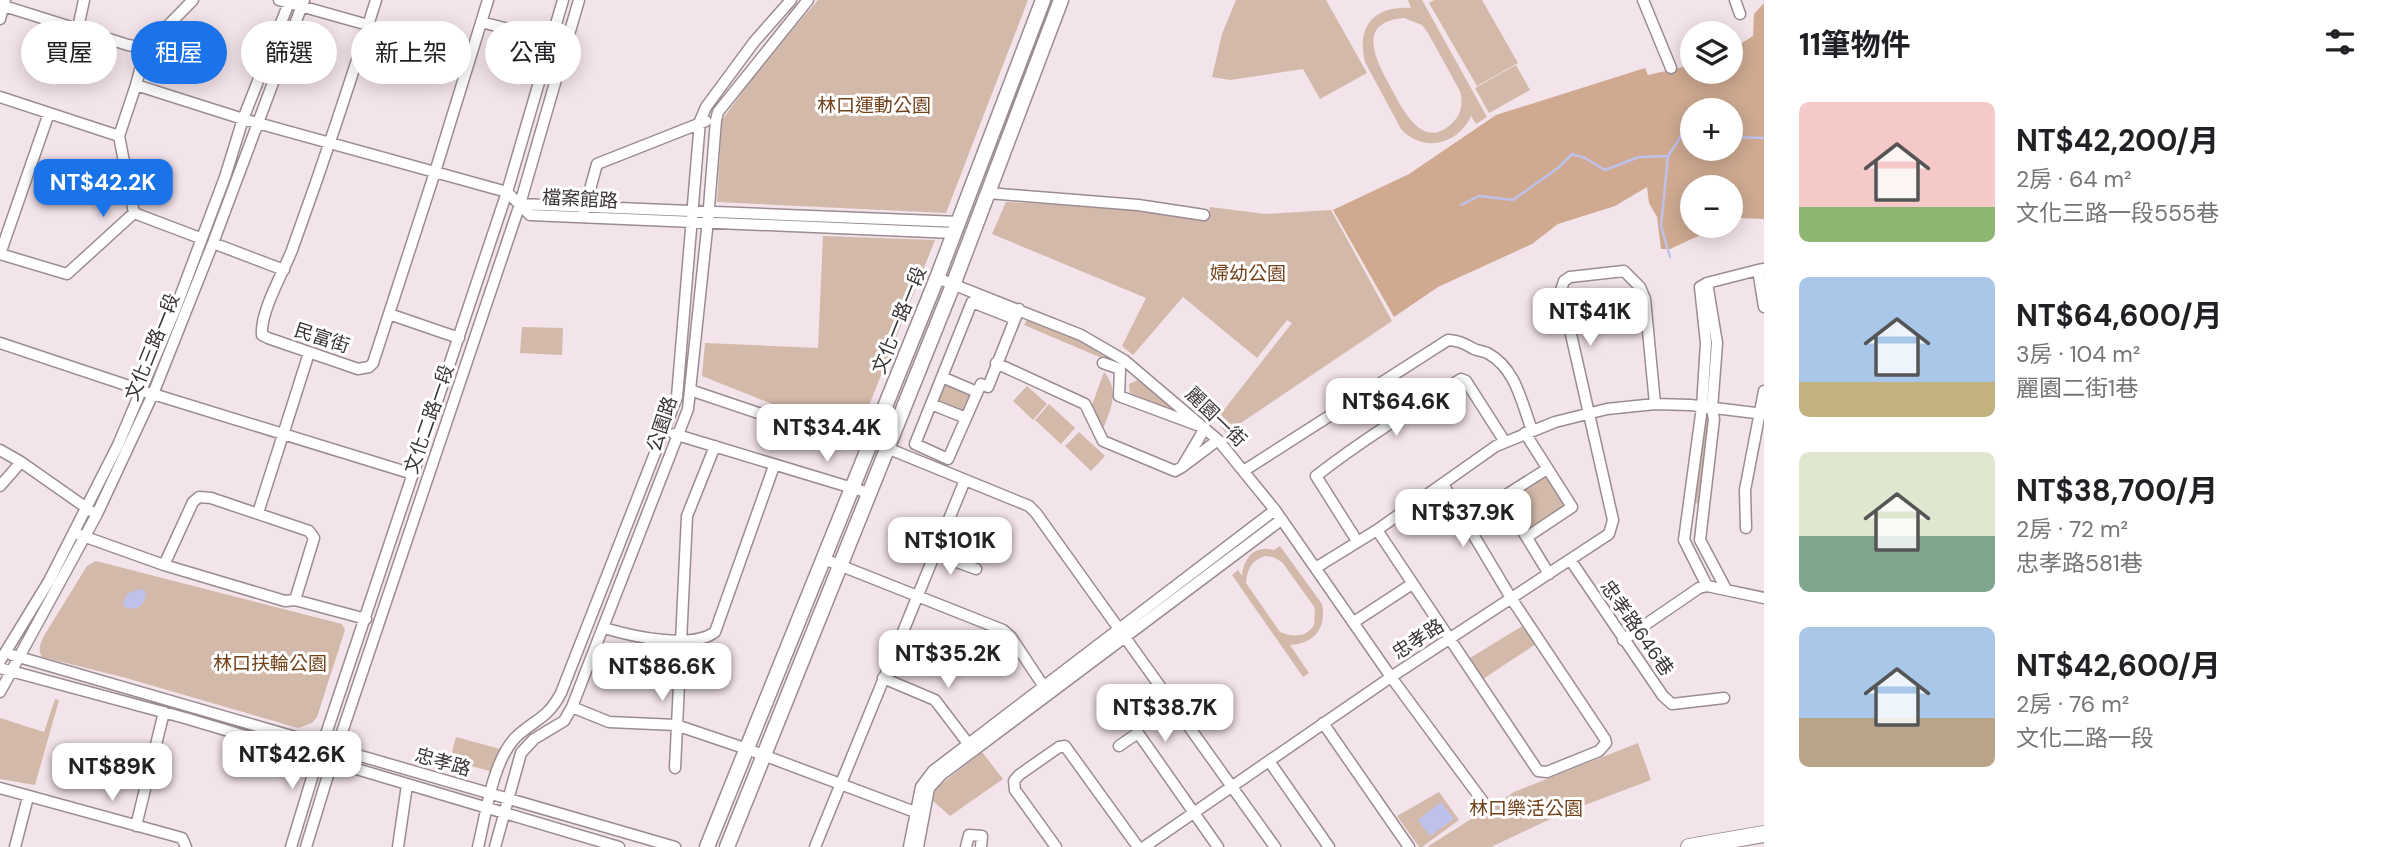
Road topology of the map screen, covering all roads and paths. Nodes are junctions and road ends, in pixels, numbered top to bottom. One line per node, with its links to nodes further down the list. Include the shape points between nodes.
1 (84, 0): 19 (street)
2 (193, 0): 20 (street)
3 (376, 0): 22 (street, 民富街)
4 (488, 0): 24 (street, 民富街)
5 (563, 0): 23 (street, 文化二路一段)
6 (579, 0): 43 (street, 文化二路一段)
7 (791, 0): 26 (street, 公園路)
8 (808, 0): 27 (street, 公園路)
9 (1043, 0): 49 (main road, 文化一路一段)
10 (1061, 0): 42 (main road, 文化一路一段)
11 (1643, 0): 28 (street)
12 (1735, 0): 16 (street)
13 (286, 1): 15 (street); 34 (street, 文化三路一段)
14 (5, 3): 17 (street); 18 (street)
15 (303, 4): 21 (street); 37 (street, 文化三路一段)
16 (1740, 15)
17 (0, 19)
18 (58, 21)
19 (80, 21)
20 (172, 21)
21 (356, 21)
22 (370, 21)
23 (557, 21)
24 (481, 22): 25 (street); 40 (street, 民富街)
25 (485, 23)
26 (754, 42): 27 (street); 36 (street, 公園路)
27 (767, 50): 35 (street, 公園路)
28 (1671, 68)
29 (351, 79): 39 (street, 民富街)
30 (538, 84): 41 (street, 文化二路一段)
31 (136, 85): 34 (street); 38 (street)
32 (0, 97): 33 (street)
33 (49, 113): 38 (street); 52 (street)
34 (243, 119): 37 (street); 50 (street, 文化三路一段)
35 (716, 120): 36 (street); 48 (street, 公園路)
36 (699, 121): 44 (street, via 597,164); 47 (street, 公園路)
37 (258, 123): 39 (street); 51 (street, 文化三路一段)
38 (119, 136): 45 (street)
39 (330, 143): 40 (street); 53 (street, 民富街)
40 (435, 172): 41 (street); 58 (street, 民富街)
41 (507, 191): 43 (street); 60 (street, 文化二路一段)
42 (988, 193): 46 (street); 56 (main road, 文化一路一段)
43 (520, 204): 44 (street, 檔案館路, via 530,215); 156 (street, 文化二路一段)
44 (583, 212): 47 (street, 檔案館路)
45 (134, 213): 50 (street); 52 (street, via 67,274)
46 (1204, 215)
47 (691, 216): 48 (street, 檔案館路); 71 (street, 公園路)
48 (708, 217): 49 (street, 檔案館路); 70 (street, 公園路)
49 (956, 228): 55 (main road, 文化一路一段)
50 (200, 238): 66 (street, 文化三路一段)
51 (213, 243): 53 (street); 69 (street, 文化三路一段)
52 (0, 254)
53 (284, 270): 62 (street, 民富街, via 261,325 262,335)
54 (1761, 270): 57 (street); 74 (street, via 1707,283 1717,343)
55 (937, 278): 56 (street, 麗園一街); 85 (main road, 文化一路一段)
56 (953, 285): 59 (street, 麗園一街); 87 (main road, 文化一路一段)
57 (1764, 307)
58 (389, 314): 60 (street); 62 (street, 民富街, via 369,367 358,369)
59 (1017, 314): 63 (street); 65 (street, via 972,302); 78 (street, 麗園一街, via 1081,335 1124,360)
60 (458, 338): 94 (street, 文化二路一段)
61 (0, 343): 66 (street)
62 (309, 353): 81 (street)
63 (996, 363): 68 (street, via 988,387 981,384); 91 (street, via 1085,404 1103,441 1175,471)
64 (1103, 363): 78 (street, via 1120,369 1119,397)
65 (942, 377): 68 (street); 72 (street)
66 (141, 389): 69 (street); 102 (street, 文化三路一段)
67 (1764, 391): 76 (street)
68 (977, 392): 77 (street)
69 (153, 394): 81 (street); 105 (street, 文化三路一段)
70 (690, 395): 71 (street); 82 (street, 公園路); 85 (street)
71 (677, 397): 80 (street, 公園路)
72 (931, 404): 77 (street); 77 (street, via 915,444 948,458)
73 (1655, 404): 74 (street); 75 (street); 75 (street, 忠孝路, via 1640,287 1624,271 1570,277 1561,290)
74 (1707, 408): 76 (street); 101 (street); 103 (street, via 1714,419)
75 (1589, 412): 79 (street); 115 (street, 忠孝路, via 1614,520 1609,534)
76 (1762, 414): 108 (street, via 1745,491)
77 (966, 418)
78 (1205, 428): 83 (street, 麗園一街); 91 (street)
79 (1528, 431): 84 (street); 92 (street); 93 (street, via 1513,378 1489,354 1465,342 1448,340)
80 (665, 432): 82 (street); 116 (street, 公園路)
81 (283, 435): 94 (street); 104 (street)
82 (678, 436): 86 (street); 118 (street, 公園路)
83 (1218, 440): 91 (street); 93 (street, 麗園一街)
84 (1505, 442): 96 (street); 112 (street, via 1461,379 1378,431 1316,476)
85 (870, 445): 98 (main road, 文化一路一段)
86 (715, 446): 90 (street); 135 (street, via 687,516)
87 (887, 449): 95 (street); 99 (main road, 文化一路一段)
88 (0, 450): 89 (street)
89 (21, 462): 97 (street); 102 (street)
90 (774, 466): 98 (street); 135 (street, via 715,632 707,639)
91 (1182, 467)
92 (1547, 469): 100 (street); 111 (street, via 1572,507)
93 (1245, 470): 106 (street, 麗園一街)
94 (413, 474): 130 (street, 文化二路一段)
95 (965, 480): 113 (street); 133 (street, via 1029,506)
96 (1443, 484): 107 (street); 109 (street)
97 (0, 486)
98 (853, 487): 99 (street); 114 (main road, 文化一路一段)
99 (869, 493): 119 (main road, 文化一路一段)
100 (1502, 497): 107 (street); 111 (street)
101 (1689, 507): 103 (street); 124 (street, via 1684,540)
102 (86, 508): 105 (street); 110 (street, 文化三路一段)
103 (1704, 510): 125 (street, via 1701,544)
104 (258, 513): 117 (street, via 199,496); 129 (street, via 309,531 314,538)
105 (97, 514): 110 (street, 文化三路一段)
106 (1278, 515): 120 (street, 麗園一街); 133 (street)
107 (1465, 522): 127 (street)
108 (1746, 528)
109 (1377, 530): 112 (street); 123 (street)
110 (80, 535): 117 (street); 137 (street, 文化三路一段); 138 (street, 文化三路一段)
111 (1527, 537): 122 (street)
112 (1357, 541): 120 (street)
113 (935, 554): 121 (street); 126 (street)
114 (824, 559): 119 (street); 155 (main road, 文化一路一段)
115 (1571, 561): 122 (street, 忠孝路); 136 (street, 忠孝路646巷)
116 (614, 562): 118 (street); 143 (street, 公園路)
117 (164, 565): 129 (street, via 285,601)
118 (626, 566): 132 (street, 公園路)
119 (840, 566): 126 (street); 158 (main road, 文化一路一段)
120 (1317, 567): 131 (street, 麗園一街)
121 (976, 569)
122 (1549, 574): 127 (street, 忠孝路)
123 (1412, 584): 131 (street); 134 (street)
124 (1707, 586): 125 (street); 136 (street)
125 (1726, 589): 128 (street)
126 (918, 597): 142 (street); 144 (street, via 1003,630)
127 (1511, 598): 134 (street, 忠孝路); 134 (street, via 1605,739 1599,751 1547,772 1538,771)
128 (1764, 598)
129 (295, 600): 130 (street)
130 (366, 619): 151 (street, 文化二路一段)
131 (1354, 622): 141 (street, 麗園一街)
132 (604, 628): 135 (street, via 636,638); 147 (street, 公園路)
133 (1123, 633): 144 (street); 165 (street)
134 (1451, 639): 141 (street, 忠孝路)
135 (681, 640): 150 (street)
136 (1623, 640): 146 (street, 忠孝路646巷, via 1672,704)
137 (1, 656): 138 (street, 忠孝路)
138 (18, 657): 140 (street, 文化三路一段); 151 (street, 忠孝路)
139 (0, 668): 140 (street, 忠孝路)
140 (12, 670): 145 (street, 文化三路一段); 148 (street, 忠孝路)
141 (1391, 677): 149 (street, 忠孝路); 170 (street, 麗園一街)
142 (883, 678): 153 (street, via 936,700); 164 (street)
143 (562, 691): 147 (street); 154 (street, 公園路, via 553,710)
144 (1047, 691): 153 (street)
145 (0, 692)
146 (1724, 698)
147 (574, 702): 150 (street, via 609,722); 157 (street, 公園路, via 564,721)
148 (164, 712): 159 (street, 忠孝路); 175 (street)
149 (1323, 723): 160 (street, 忠孝路); 201 (street)
150 (676, 725): 155 (street); 162 (street)
151 (324, 746): 156 (street, 忠孝路); 159 (street, 文化二路一段)
152 (1119, 746): 174 (street, via 1138,733)
153 (972, 747): 173 (street, via 927,777); 192 (street, via 929,788)
154 (508, 748): 157 (street); 167 (street, 公園路)
155 (747, 749): 158 (street); 188 (main road, 文化一路一段)
156 (336, 751): 161 (street, 文化二路一段); 167 (street, 忠孝路)
157 (521, 753): 169 (street)
158 (764, 756): 164 (street); 189 (main road, 文化一路一段)
159 (318, 758): 161 (street, 忠孝路); 181 (street, 文化二路一段)
160 (1269, 761): 165 (street, 忠孝路); 200 (street)
161 (332, 762): 163 (street, 忠孝路); 182 (street, 文化二路一段)
162 (675, 768)
163 (407, 785): 171 (street, 忠孝路); 183 (street)
164 (841, 786): 173 (street); 190 (street)
165 (1233, 786): 174 (street, 忠孝路); 199 (street)
166 (0, 788): 168 (street)
167 (491, 795): 169 (street, 忠孝路); 171 (street, 公園路)
168 (28, 797): 175 (street); 179 (street)
169 (507, 799): 172 (street); 187 (street, 忠孝路)
170 (1484, 803)
171 (488, 807): 172 (street, 忠孝路); 176 (street, 公園路)
172 (504, 812): 177 (street); 186 (street, 忠孝路)
173 (915, 812): 191 (street)
174 (1194, 812): 197 (street, 忠孝路); 198 (street)
175 (136, 826): 180 (street, via 181,838)
176 (483, 827): 177 (street); 184 (street, 公園路)
177 (499, 831): 185 (street)
178 (1764, 834): 202 (highway)
179 (15, 847)
180 (186, 847)
181 (291, 847)
182 (306, 847)
183 (398, 847)
184 (478, 847)
185 (495, 847)
186 (619, 847)
187 (675, 847)
188 (707, 847)
189 (727, 847)
190 (815, 847)
191 (909, 847)
192 (918, 847)
193 (966, 847): 194 (street, via 968,835 982,836)
194 (981, 847)
195 (1056, 847): 196 (street, via 1014,781 1065,746)
196 (1138, 847)
197 (1144, 847)
198 (1218, 847)
199 (1275, 847)
200 (1329, 847)
201 (1409, 847)
202 (1689, 847)

